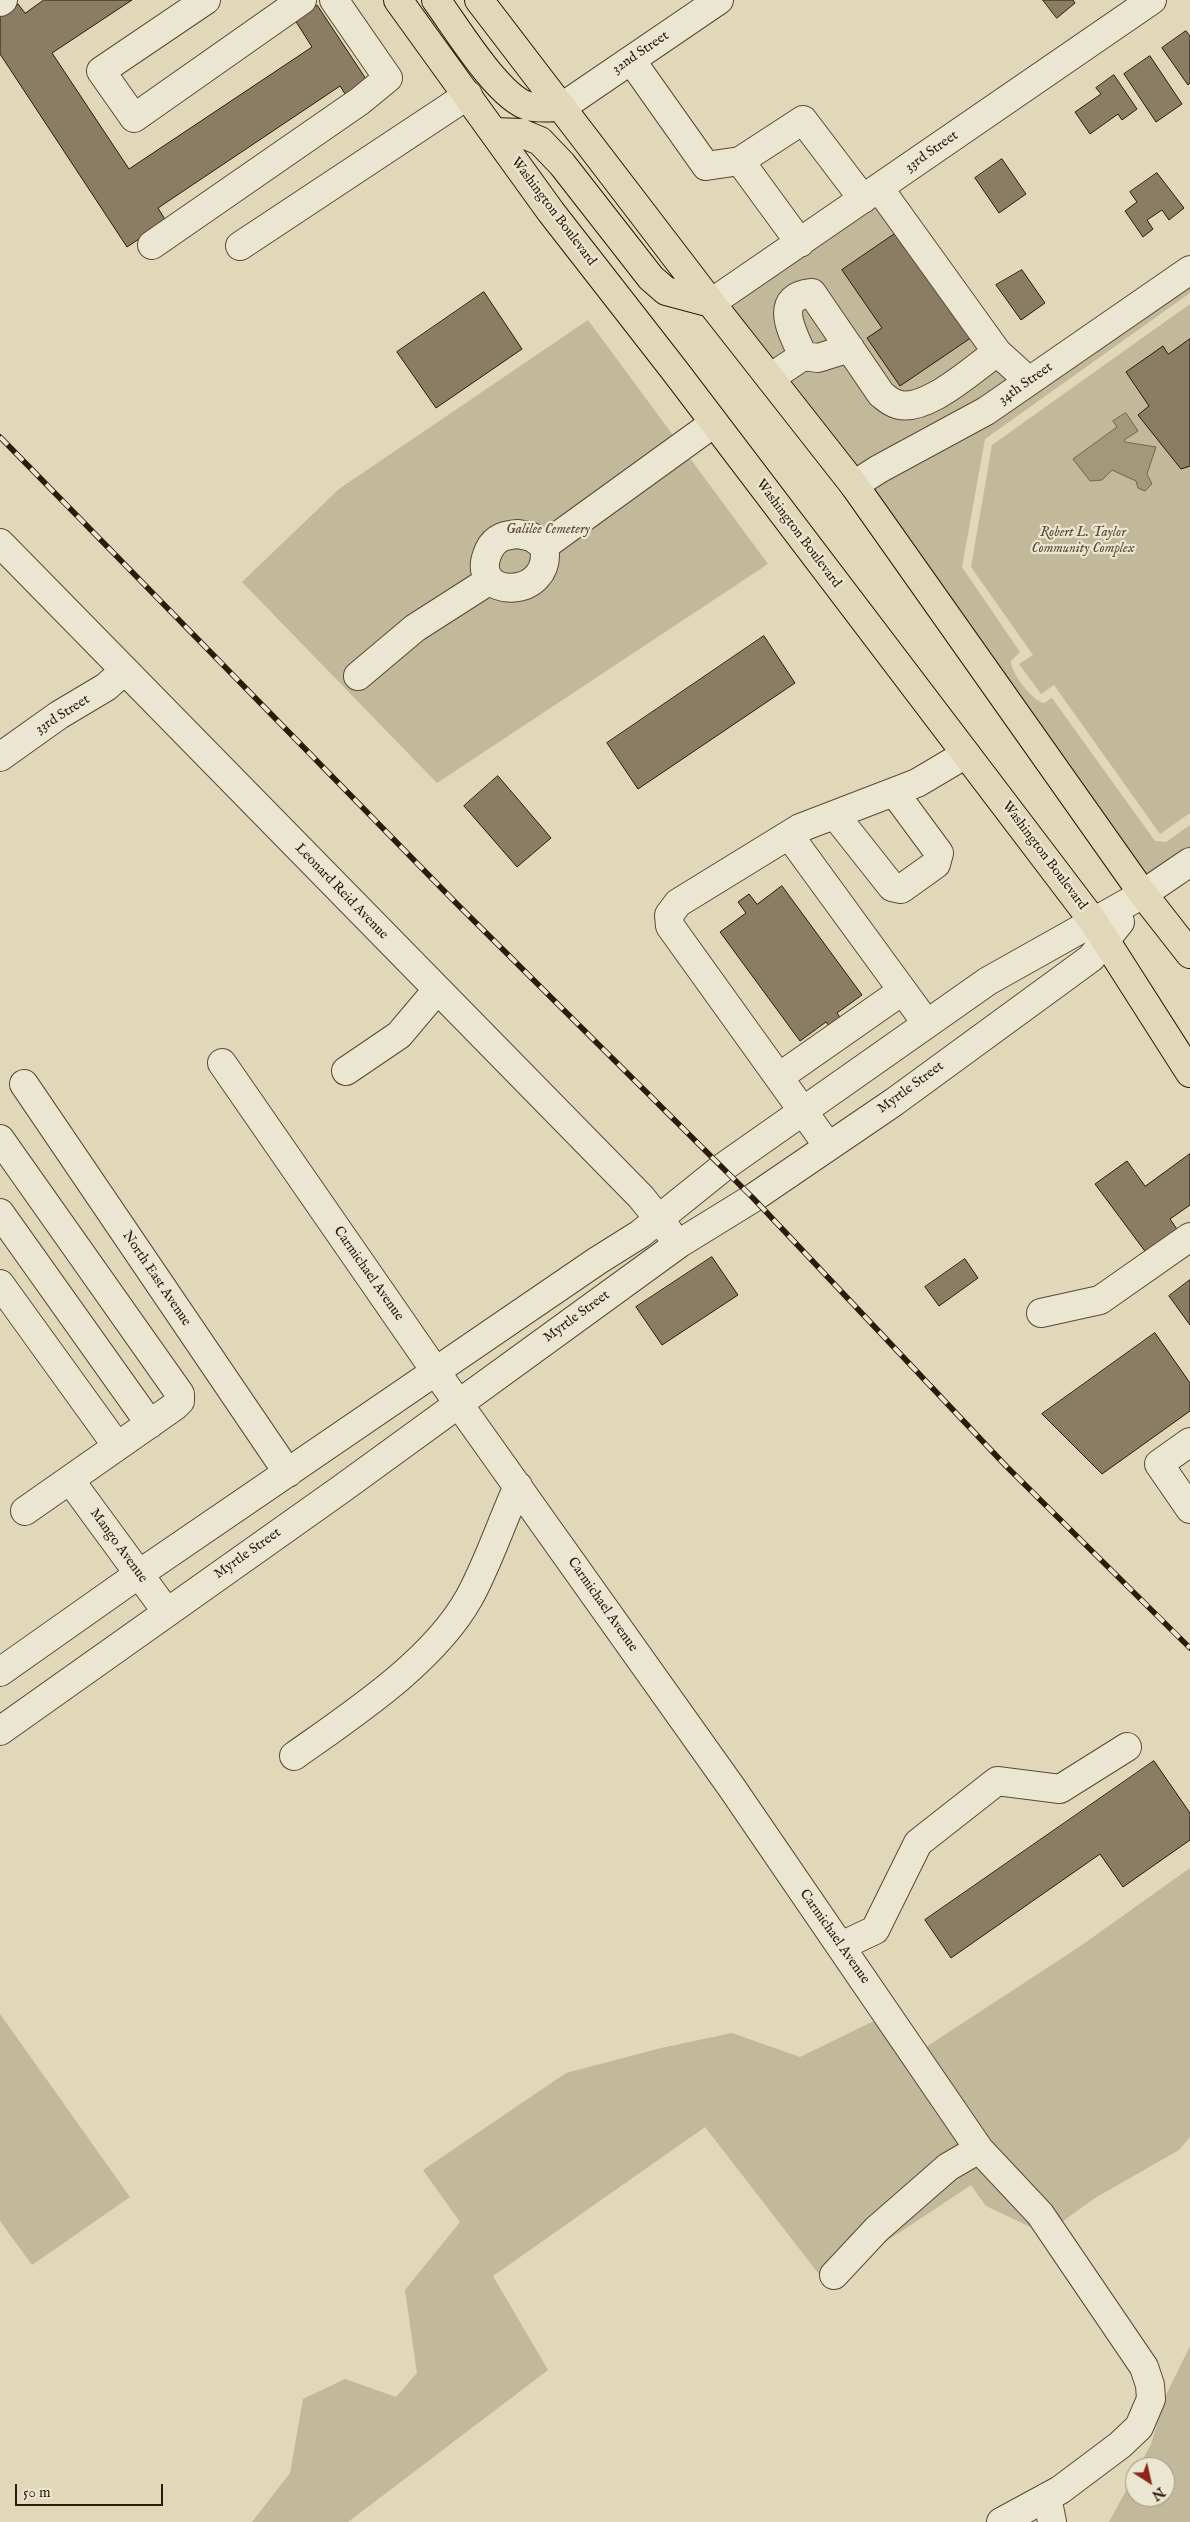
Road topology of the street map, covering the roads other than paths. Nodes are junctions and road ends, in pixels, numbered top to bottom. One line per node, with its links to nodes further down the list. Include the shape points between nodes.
1 (206, 0): 2 (street, via 101,71 134,118)
2 (302, 0)
3 (334, 0): 16 (street, via 388,78 360,101)
4 (398, 0): 10 (main road, Washington Boulevard)
5 (436, 0): 11 (main road, via 514,101 530,107)
6 (479, 0): 11 (main road)
7 (719, 0): 9 (street, 32nd Street)
8 (1152, 0): 14 (street, 33rd Street)
9 (631, 60): 11 (street, 32nd Street); 13 (street, via 706,166)
10 (468, 95): 12 (main road, Washington Boulevard); 17 (street)
11 (562, 107): 19 (main road)
12 (494, 132): 19 (main road, via 521,133 540,141 562,164 651,278 666,291); 25 (main road, Washington Boulevard, via 551,212)
13 (740, 161): 14 (street, via 802,120); 15 (street)
14 (871, 194): 15 (street, 33rd Street); 21 (street)
15 (800, 242): 19 (street, 33rd Street)
16 (152, 245)
17 (240, 246)
18 (1190, 270): 24 (street, 34th Street)
19 (711, 303): 23 (main road)
20 (850, 348): 21 (street, via 881,394 894,404 912,405 929,400); 22 (street, via 818,358); 22 (street, via 812,293 801,294 790,304 787,316)
21 (997, 352): 24 (street)
22 (803, 356): 23 (street)
23 (770, 378): 26 (main road)
24 (1029, 381): 26 (street, 34th Street, via 963,425)
25 (714, 423): 28 (street); 32 (main road, Washington Boulevard)
26 (854, 485): 38 (main road)
27 (0, 543): 30 (street, Leonard Reid Avenue)
28 (544, 546): 29 (street, via 544,567 527,584 499,587); 29 (street, via 532,537 518,534 500,538 487,555 485,567)
29 (490, 580): 31 (street, via 415,628)
30 (124, 671): 33 (street, 33rd Street, via 106,687); 41 (street, Leonard Reid Avenue)
31 (358, 676)
32 (966, 754): 34 (street, via 917,783); 39 (main road, Washington Boulevard)
33 (0, 756)
34 (894, 792): 35 (street); 35 (street, via 939,853 936,864 901,889 892,887)
35 (835, 815): 36 (street)
36 (789, 835): 42 (street); 47 (street, via 678,903 669,915 670,926)
37 (1190, 862): 38 (street, Myrtle Street)
38 (1143, 894): 39 (street, Myrtle Street); 40 (main road)
39 (1099, 931): 43 (street, Myrtle Street, via 988,981); 46 (main road, Washington Boulevard); 51 (street, Myrtle Street, via 1091,958 894,1102)
40 (1190, 954)
41 (437, 990): 45 (street, via 399,1035); 53 (street, Leonard Reid Avenue, via 642,1197)
42 (902, 991): 43 (street); 47 (street)
43 (927, 1024): 49 (street, Myrtle Street)
44 (222, 1063): 58 (street, Carmichael Avenue)
45 (346, 1071)
46 (1190, 1073)
47 (779, 1077): 49 (street)
48 (24, 1084): 63 (street, North East Avenue)
49 (803, 1110): 51 (street); 53 (street, Myrtle Street)
50 (0, 1139): 60 (street, via 180,1394 180,1401 175,1406)
51 (828, 1146): 55 (street, Myrtle Street)
52 (0, 1212): 60 (street)
53 (658, 1219): 55 (street, Leonard Reid Avenue); 58 (street, Myrtle Street)
54 (1190, 1238): 57 (street, via 1100,1300)
55 (680, 1243): 59 (street, Myrtle Street)
56 (0, 1284): 62 (street)
57 (1041, 1313)
58 (436, 1372): 59 (street, Carmichael Avenue); 63 (street, Myrtle Street)
59 (458, 1403): 65 (street, Carmichael Avenue); 69 (street, Myrtle Street)
60 (150, 1424): 62 (street)
61 (1190, 1442): 66 (street, via 1159,1464)
62 (117, 1446): 64 (street)
63 (288, 1474): 68 (street, Myrtle Street)
64 (70, 1480): 67 (street); 68 (street, Mango Avenue)
65 (518, 1486): 73 (street, via 468,1598 432,1646 371,1701); 74 (street, Carmichael Avenue)
66 (1190, 1509)
67 (25, 1512)
68 (139, 1574): 69 (street, Mango Avenue); 70 (street, Myrtle Street)
69 (166, 1611): 71 (street, Myrtle Street)
70 (0, 1672)
71 (0, 1731)
72 (1127, 1747): 74 (street, via 1060,1789 997,1781 918,1843 875,1930)
73 (294, 1756)
74 (841, 1946): 75 (street, Carmichael Avenue)
75 (979, 2149): 76 (street, via 948,2167 877,2229); 77 (street, Carmichael Avenue, via 1040,2214 1131,2345 1150,2384 1151,2399 1139,2427 1060,2490)
76 (834, 2275)
77 (1050, 2509): 78 (street, Carmichael Avenue)
78 (1001, 2522)

